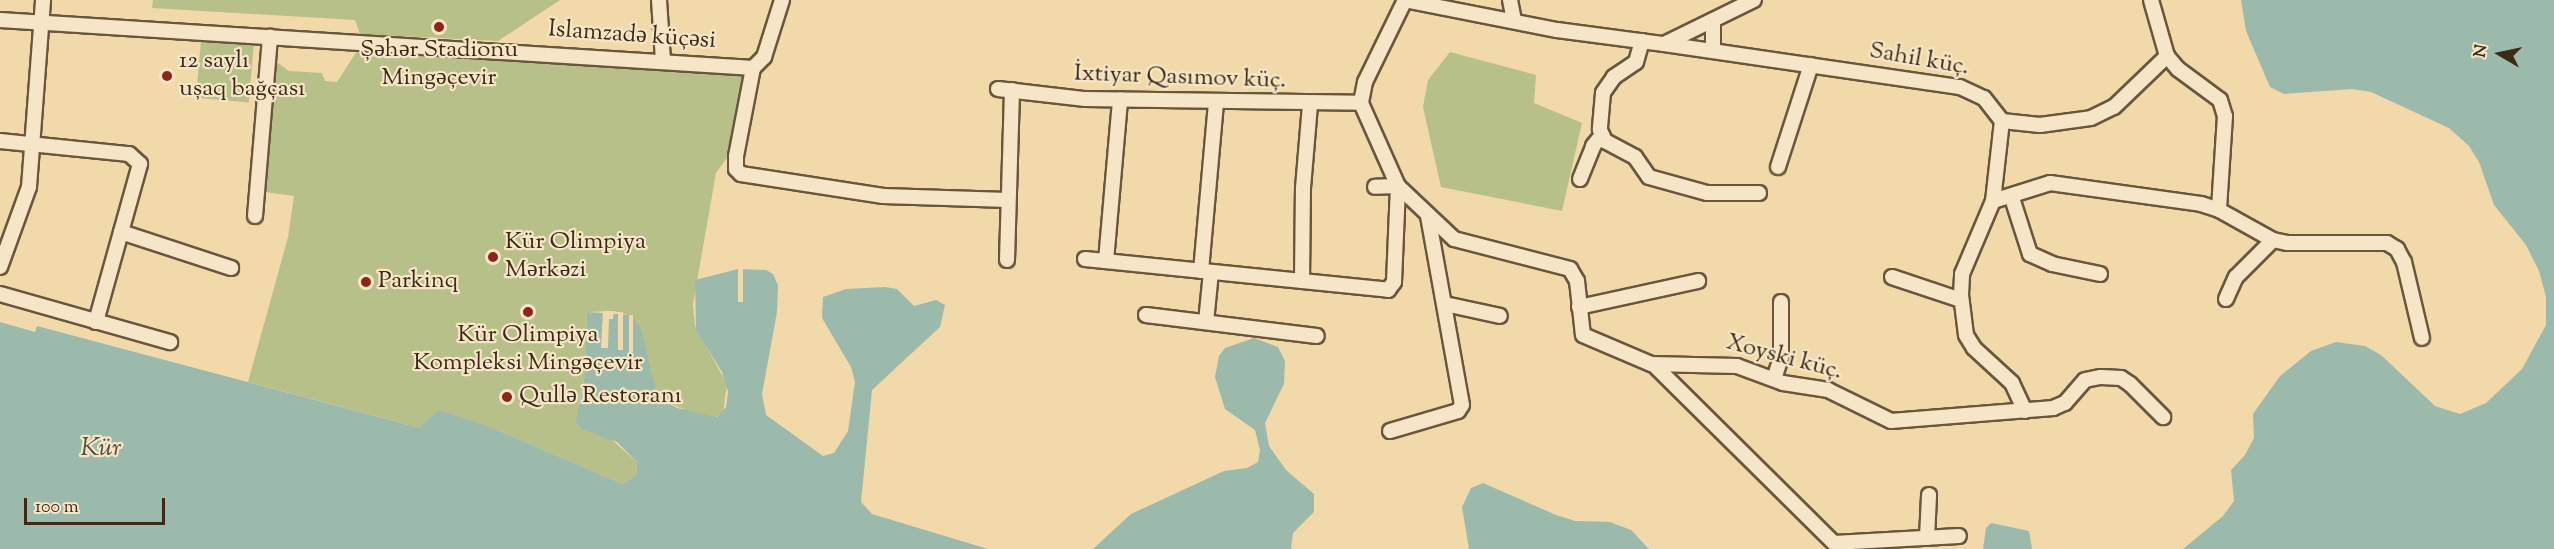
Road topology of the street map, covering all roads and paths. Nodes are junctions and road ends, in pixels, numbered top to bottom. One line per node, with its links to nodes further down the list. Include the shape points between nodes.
1 (43, 0): 10 (street)
2 (659, 0): 17 (street)
3 (782, 0): 19 (street, via 764,57)
4 (1405, 0): 9 (street, Sahil küç.); 22 (street, via 1365,82)
5 (1510, 0): 9 (street)
6 (1754, 0): 11 (street)
7 (2151, 0): 16 (street)
8 (0, 20): 10 (street, Islamzadə küçəsi)
9 (1514, 21): 13 (street, Sahil küç.)
10 (42, 22): 12 (street, Islamzadə küçəsi); 27 (street)
11 (1713, 22): 14 (street); 15 (street)
12 (270, 36): 17 (street, Islamzadə küçəsi); 37 (street)
13 (1642, 41): 14 (street, Sahil küç.); 25 (street, via 1636,62 1614,76 1603,93)
14 (1664, 44): 15 (street, Sahil küç.)
15 (1713, 51): 18 (street, Sahil küç.)
16 (2168, 56): 24 (street, via 2114,107 2091,118 2052,125); 36 (street, via 2178,69 2220,100 2225,116)
17 (663, 61): 19 (street, Islamzadə küçəsi)
18 (1811, 65): 24 (street, Sahil küç., via 1960,87 1984,98); 28 (street)
19 (753, 68): 34 (street, via 736,156 736,169 741,174 883,196)
20 (1120, 100): 21 (street, İxtiyar Qasımov küç.); 34 (street, İxtiyar Qasımov küç., via 1005,89); 43 (street)
21 (1216, 102): 23 (street, İxtiyar Qasımov küç.); 46 (street)
22 (1361, 103): 23 (street, İxtiyar Qasımov küç.); 30 (street, Xoyski küç.)
23 (1310, 104): 49 (street, via 1303,188)
24 (2002, 121): 35 (street)
25 (1602, 135): 29 (street); 32 (street, via 1642,162 1649,177 1707,193)
26 (0, 141): 27 (street)
27 (34, 144): 39 (street, via 136,157 140,170); 44 (street, via 26,202)
28 (1778, 167)
29 (1580, 179)
30 (1398, 186): 31 (street); 38 (street, Xoyski küç.); 49 (street, via 1392,288)
31 (1376, 187)
32 (1759, 193)
33 (2012, 198): 35 (street); 36 (street, via 2061,183); 47 (street, via 2030,254 2045,262)
34 (1008, 200): 42 (street)
35 (1994, 201): 53 (street, via 1962,274)
36 (2219, 210): 40 (street)
37 (255, 216)
38 (1428, 216): 55 (street); 56 (street, Xoyski küç., via 1454,239 1570,269 1577,281)
39 (122, 232): 45 (street); 59 (street)
40 (2273, 240): 52 (street, via 2236,277); 62 (street, via 2306,245 2370,241 2397,249 2404,262)
41 (1085, 259): 43 (street)
42 (1007, 260)
43 (1106, 261): 46 (street)
44 (0, 267)
45 (231, 268)
46 (1206, 271): 49 (street); 60 (street)
47 (2100, 274)
48 (1892, 277): 53 (street)
49 (1302, 281)
50 (1698, 281): 56 (street)
51 (0, 294): 59 (street)
52 (2226, 299)
53 (1961, 300): 66 (street, via 1966,335 1974,348 2012,383)
54 (1781, 302): 65 (street, via 1781,357)
55 (1445, 304): 58 (street); 68 (street, via 1462,405 1458,411)
56 (1579, 307): 64 (street, Xoyski küç., via 1583,335)
57 (1146, 315): 60 (street)
58 (1500, 316)
59 (96, 322): 63 (street)
60 (1206, 322): 61 (street)
61 (1317, 336)
62 (2422, 339)
63 (170, 342)
64 (1653, 364): 65 (street, Xoyski küç., via 1737,366); 71 (street, via 1824,536 1844,544)
65 (1774, 379): 66 (street, Xoyski küç., via 1836,392 1891,421)
66 (2025, 411): 67 (street, Xoyski küç., via 2059,406 2085,380 2101,377 2121,378)
67 (2163, 417)
68 (1389, 430)
69 (1929, 495): 71 (street)
70 (1959, 536): 71 (street)
71 (1927, 538)

